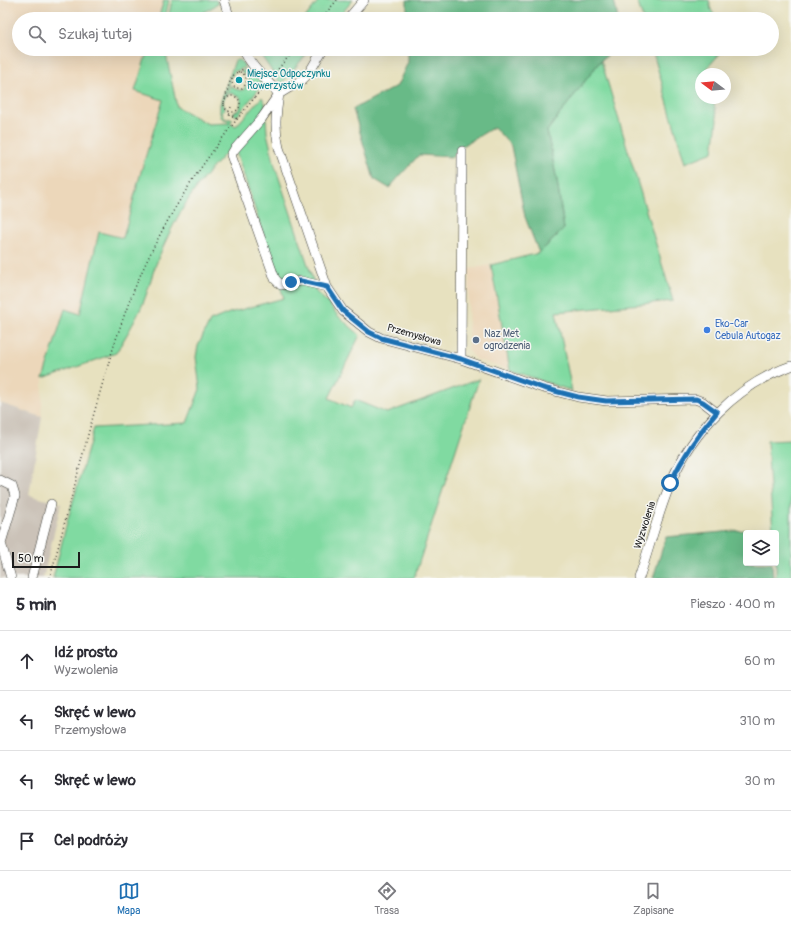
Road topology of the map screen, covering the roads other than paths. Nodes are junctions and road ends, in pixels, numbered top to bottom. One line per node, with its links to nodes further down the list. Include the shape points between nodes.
1 (224, 0): 3 (street)
2 (364, 0): 4 (street)
3 (228, 12)
4 (354, 12)
5 (246, 56): 7 (street, via 255,70)
6 (319, 56): 7 (street, via 302,80)
7 (279, 94): 9 (street, Przemysłowa, via 275,133 288,178); 9 (street, via 232,155 275,279 281,285 301,281)
8 (462, 151): 10 (street)
9 (327, 287): 10 (street, Przemysłowa, via 343,311 369,332 381,338)
10 (461, 359): 12 (street, Przemysłowa, via 543,388 578,397 606,401 696,399)
11 (791, 366): 12 (street, Wyzwolenia, via 749,387)
12 (717, 412): 17 (street, Wyzwolenia, via 694,440 676,470)
13 (0, 480): 15 (street, via 12,486 15,496 2,543)
14 (51, 504): 16 (street)
15 (11, 578)
16 (32, 578)
17 (639, 578)

